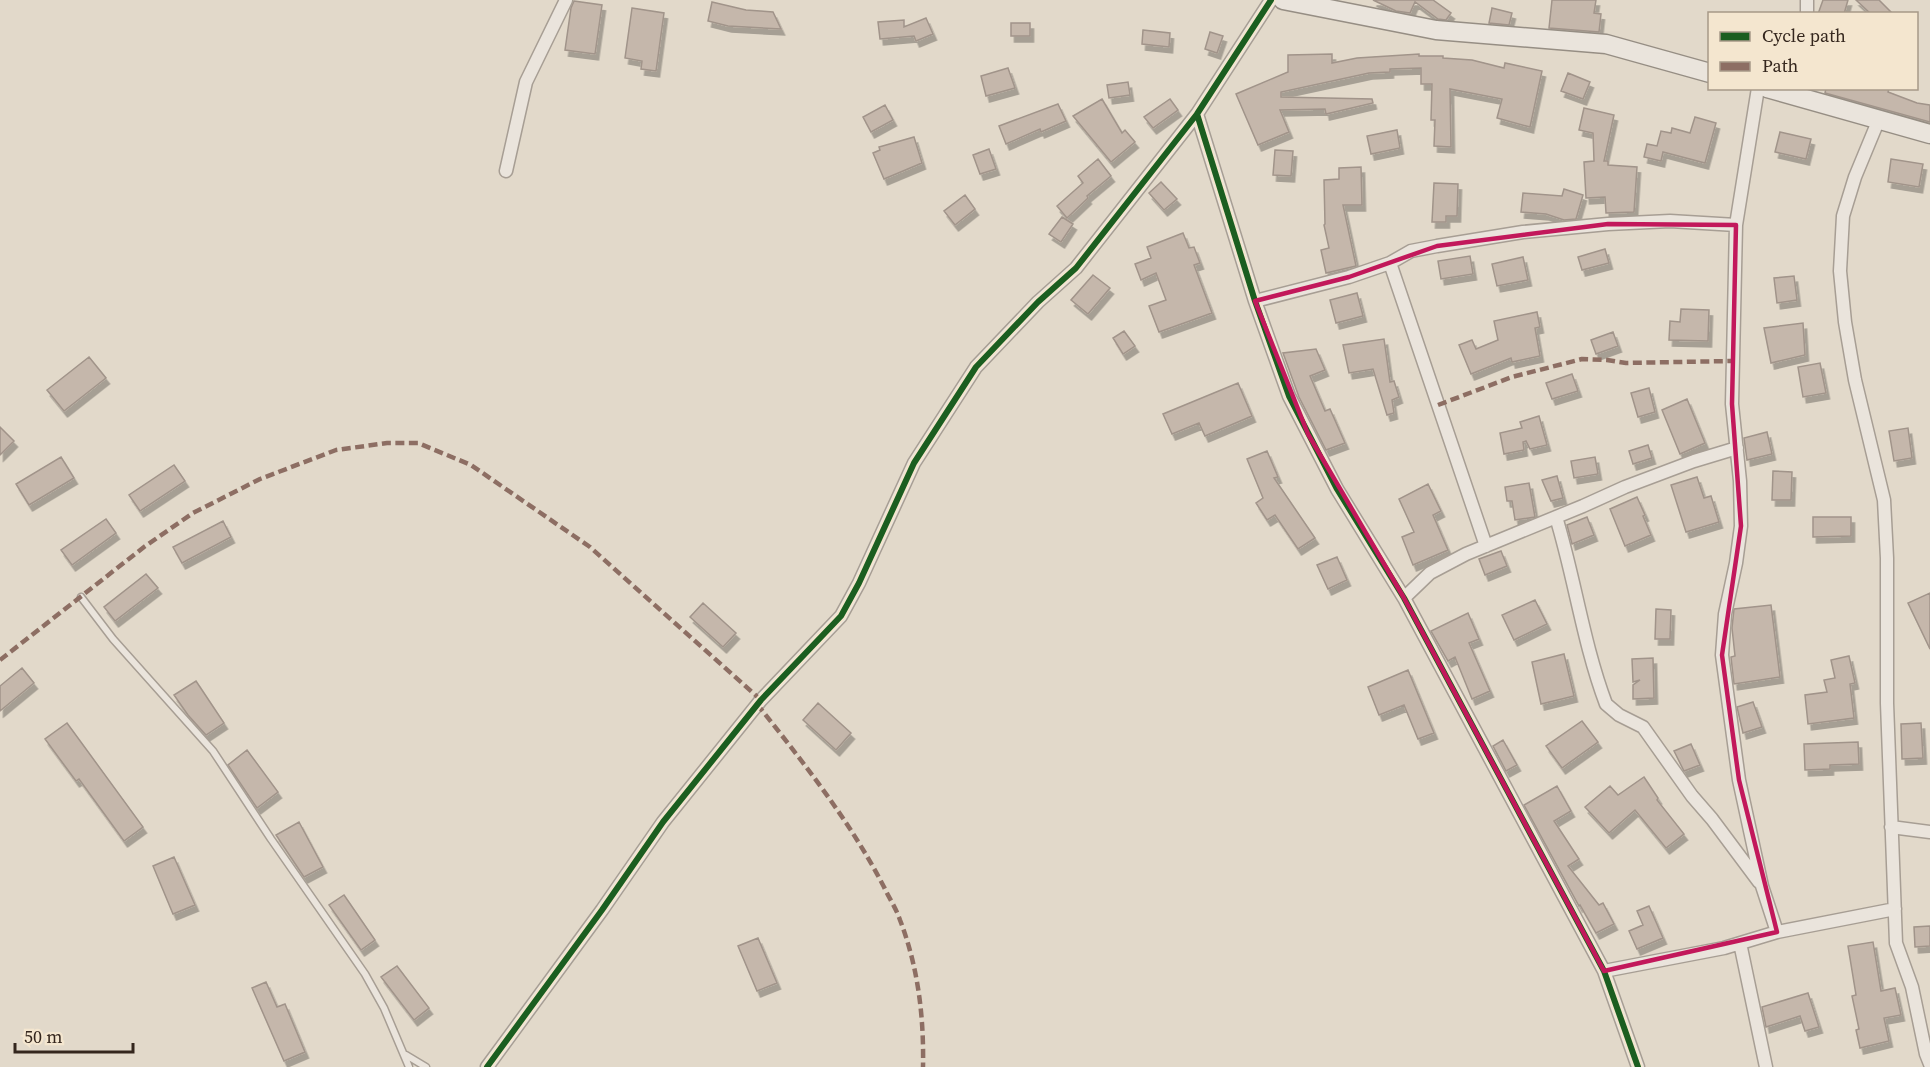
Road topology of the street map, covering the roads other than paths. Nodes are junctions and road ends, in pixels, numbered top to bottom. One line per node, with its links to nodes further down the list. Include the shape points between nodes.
1 (566, 0): 11 (street, via 526,82)
2 (1271, 0): 8 (street)
3 (1283, 0): 4 (street, via 1436,30 1606,44)
4 (1708, 72)
5 (1758, 90): 12 (street)
6 (1782, 90): 7 (street)
7 (1804, 93): 9 (street)
8 (1197, 114): 14 (street); 31 (street, via 1076,268 976,367 914,463 841,616 760,700 663,822)
9 (1879, 119): 10 (street); 20 (street, via 1843,216 1840,271 1855,380 1884,500)
10 (1930, 134)
11 (506, 171)
12 (1736, 225): 13 (street, via 1670,221 1523,232 1411,252); 15 (street, via 1732,404)
13 (1390, 262): 14 (street, via 1350,277); 17 (street)
14 (1255, 301): 19 (street, via 1289,396 1308,434)
15 (1737, 448): 16 (street, via 1624,487); 22 (street, via 1742,526 1725,614 1722,656 1739,780)
16 (1556, 517): 17 (street); 22 (street, via 1606,704 1643,727)
17 (1486, 546): 19 (street, via 1430,573)
18 (81, 597): 27 (lane, via 113,639 213,751 365,974)
19 (1404, 598): 26 (street)
20 (1891, 827): 21 (street); 23 (street)
21 (1930, 832)
22 (1762, 886): 24 (street)
23 (1895, 909): 24 (street); 28 (street, via 1896,943 1912,987)
24 (1777, 932): 25 (street)
25 (1740, 943): 26 (street); 33 (street)
26 (1604, 971): 32 (street)
27 (405, 1055): 29 (lane); 30 (lane)
28 (1930, 1064)
29 (409, 1067)
30 (426, 1067)
31 (487, 1067)
32 (1638, 1067)
33 (1766, 1067)

